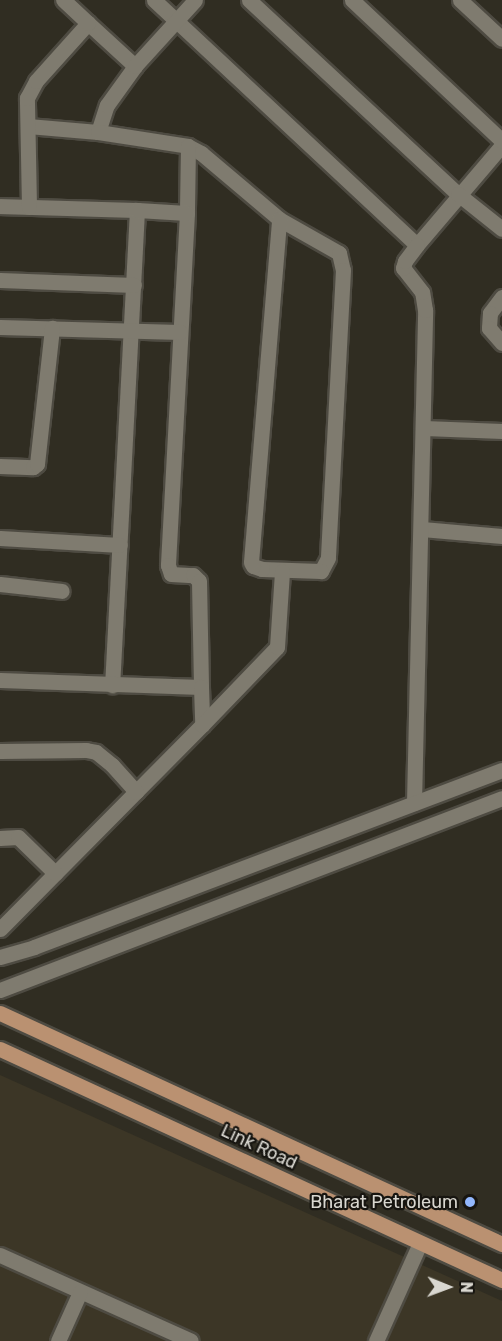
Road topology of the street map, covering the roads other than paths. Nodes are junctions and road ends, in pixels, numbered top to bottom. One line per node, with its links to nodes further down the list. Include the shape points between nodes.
1 (63, 0): 8 (street)
2 (153, 0): 7 (street)
3 (195, 0): 7 (street)
4 (249, 0): 15 (street)
5 (352, 0): 13 (street)
6 (460, 0): 9 (street)
7 (176, 20): 10 (street); 22 (street)
8 (88, 22): 10 (street); 11 (street, via 30,89)
9 (502, 39)
10 (135, 66): 12 (street, via 107,105)
11 (28, 126): 12 (street); 17 (street)
12 (98, 132): 14 (street)
13 (502, 143): 15 (street)
14 (188, 146): 19 (street); 20 (street)
15 (458, 194): 21 (street); 22 (street)
16 (0, 206): 17 (street)
17 (29, 207): 18 (street)
18 (137, 210): 19 (street); 24 (street)
19 (187, 213): 29 (street)
20 (279, 219): 38 (street, via 251,562 256,568); 38 (street, via 332,248 339,254 343,270 328,561 321,571)
21 (502, 229)
22 (417, 245): 31 (street, via 403,268 422,292 425,303)
23 (0, 280): 24 (street)
24 (134, 285): 28 (street)
25 (502, 297): 30 (street, via 490,313 489,328)
26 (0, 327): 27 (street)
27 (52, 328): 28 (street); 33 (street, via 37,464)
28 (131, 330): 29 (street); 37 (street)
29 (180, 332): 43 (street, via 168,570 171,574 193,575 199,581)
30 (502, 343)
31 (424, 428): 32 (street); 34 (street)
32 (502, 430)
33 (0, 466)
34 (422, 529): 35 (street); 50 (street)
35 (502, 536)
36 (0, 538): 37 (street)
37 (120, 545): 42 (street)
38 (282, 571): 44 (street, via 276,647)
39 (0, 584): 40 (street)
40 (62, 591)
41 (0, 680): 42 (street)
42 (112, 685): 43 (street)
43 (201, 687): 44 (street)
44 (202, 725): 48 (street)
45 (0, 751): 48 (street, via 96,752)
46 (502, 770): 47 (street)
47 (486, 777): 49 (street); 50 (street)
48 (136, 792): 52 (street)
49 (498, 800): 55 (street)
50 (414, 803): 54 (street)
51 (0, 838): 52 (street, via 18,837)
52 (56, 873): 53 (street)
53 (0, 929)
54 (0, 957)
55 (0, 990)
56 (0, 1013): 59 (main road, Link Road)
57 (0, 1049): 58 (main road, Link Road)
58 (420, 1244): 61 (main road, Link Road); 65 (street)
59 (502, 1244)
60 (0, 1255): 62 (street)
61 (502, 1280)
62 (80, 1292): 63 (street); 64 (street)
63 (58, 1341)
64 (191, 1341)
65 (376, 1341)

